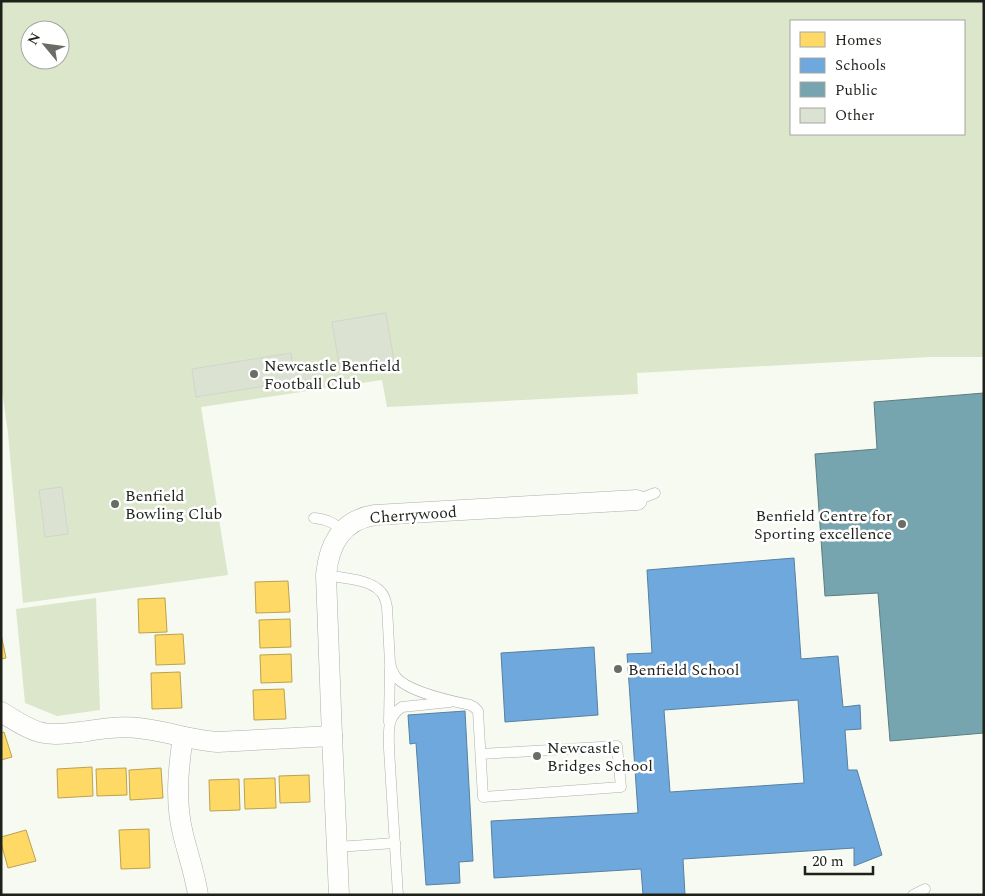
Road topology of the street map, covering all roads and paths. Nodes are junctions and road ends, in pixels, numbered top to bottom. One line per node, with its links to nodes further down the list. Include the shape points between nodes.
1 (646, 497): 3 (street, Cherrywood, via 375,515 356,520)
2 (314, 518): 3 (lane, via 333,523)
3 (343, 531): 4 (street, Cherrywood, via 330,552)
4 (326, 575): 5 (lane, via 367,583 381,592 387,607); 9 (street, Cherrywood)
5 (390, 663): 6 (lane, via 396,677 408,687); 8 (lane)
6 (456, 702): 8 (lane, via 402,708 393,715); 11 (lane, via 470,705 478,711)
7 (1, 712): 10 (street, via 26,727 49,734 137,728)
8 (389, 727): 12 (lane)
9 (332, 736): 10 (street, via 218,742); 13 (street, Cherrywood)
10 (184, 737): 15 (street, via 177,779 179,814)
11 (481, 754): 11 (lane, via 617,746 621,786 483,798)
12 (394, 843): 13 (lane); 17 (lane)
13 (337, 847): 16 (street, Cherrywood)
14 (925, 889): 18 (lane)
15 (198, 895)
16 (339, 895)
17 (398, 895)
18 (913, 895)

